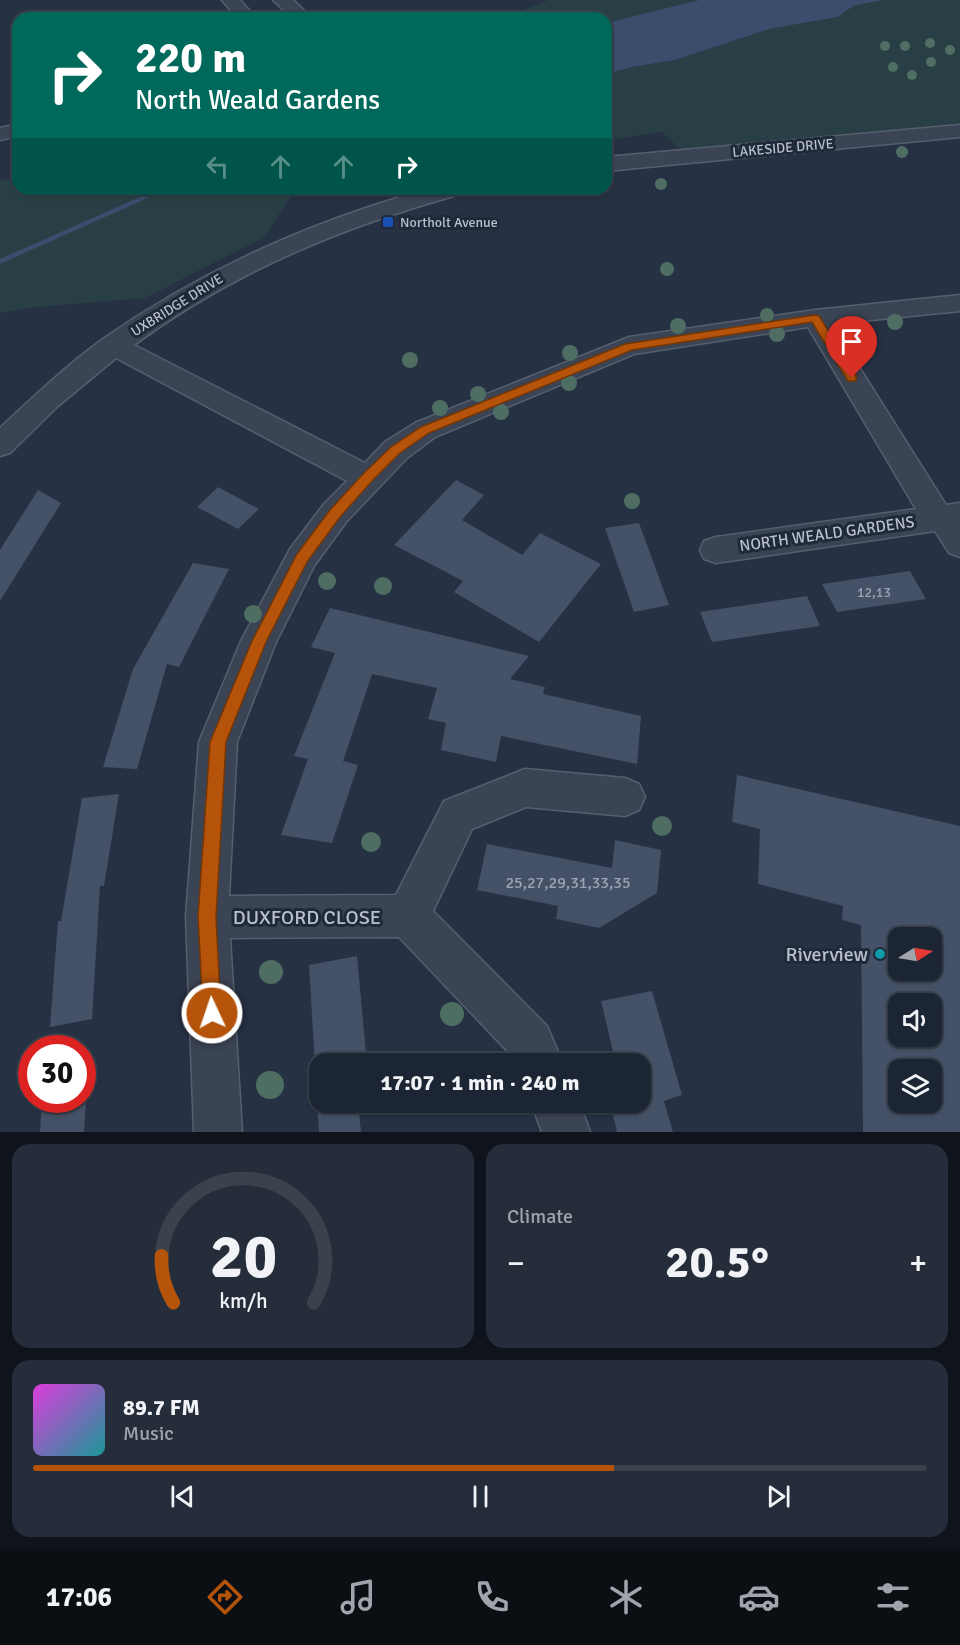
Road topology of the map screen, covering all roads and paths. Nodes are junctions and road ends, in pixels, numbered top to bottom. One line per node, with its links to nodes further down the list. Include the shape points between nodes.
1 (231, 0): 3 (street)
2 (282, 0): 4 (street)
3 (242, 12)
4 (296, 12)
5 (960, 131): 8 (street, LAKESIDE DRIVE)
6 (0, 134): 7 (street)
7 (0, 144)
8 (612, 163)
9 (432, 195): 12 (street, UXBRIDGE DRIVE, via 323,229 248,263 179,301)
10 (960, 303): 11 (street)
11 (815, 318): 14 (street, via 629,346 425,430 396,450); 15 (street, NORTH WEALD GARDENS)
12 (113, 345): 13 (street, UXBRIDGE DRIVE, via 61,387); 14 (street)
13 (0, 445)
14 (368, 478): 20 (street, via 335,513 302,558 259,641 218,742)
15 (947, 516): 16 (street); 17 (street, NORTH WEALD GARDENS)
16 (960, 544)
17 (716, 550)
18 (625, 797): 19 (street, via 525,788 458,815)
19 (408, 916): 20 (street, DUXFORD CLOSE); 21 (street, via 531,1042)
20 (207, 917): 23 (street)
21 (536, 1053)
22 (559, 1113): 24 (street)
23 (218, 1132)
24 (566, 1132)

